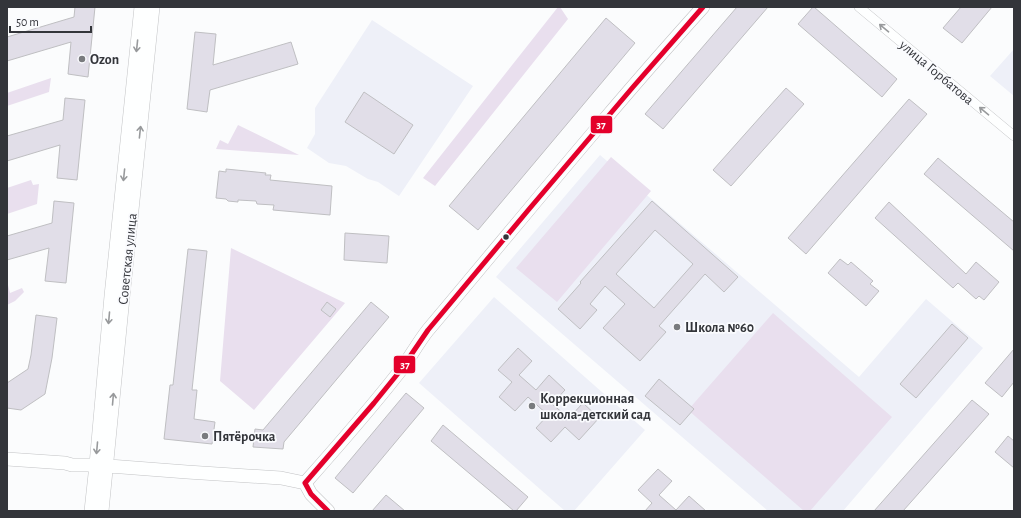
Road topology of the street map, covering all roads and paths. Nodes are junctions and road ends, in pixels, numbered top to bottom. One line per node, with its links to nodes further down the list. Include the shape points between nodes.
1 (141, 7): 7 (main road, Советская улица, one-way to 7, via 111,296)
2 (153, 7): 7 (main road, Советская улица, one-way to 2, via 123,296)
3 (703, 7): 8 (main road, via 488,257 427,332 397,375)
4 (859, 7): 5 (street, улица Горбатова, one-way to 4)
5 (1014, 136)
6 (7, 459): 7 (main road)
7 (101, 465): 8 (main road, via 281,478); 9 (main road, Советская улица); 10 (main road, Советская улица)
8 (305, 483): 11 (main road, via 311,494)
9 (91, 511)
10 (102, 511)
11 (328, 511)

